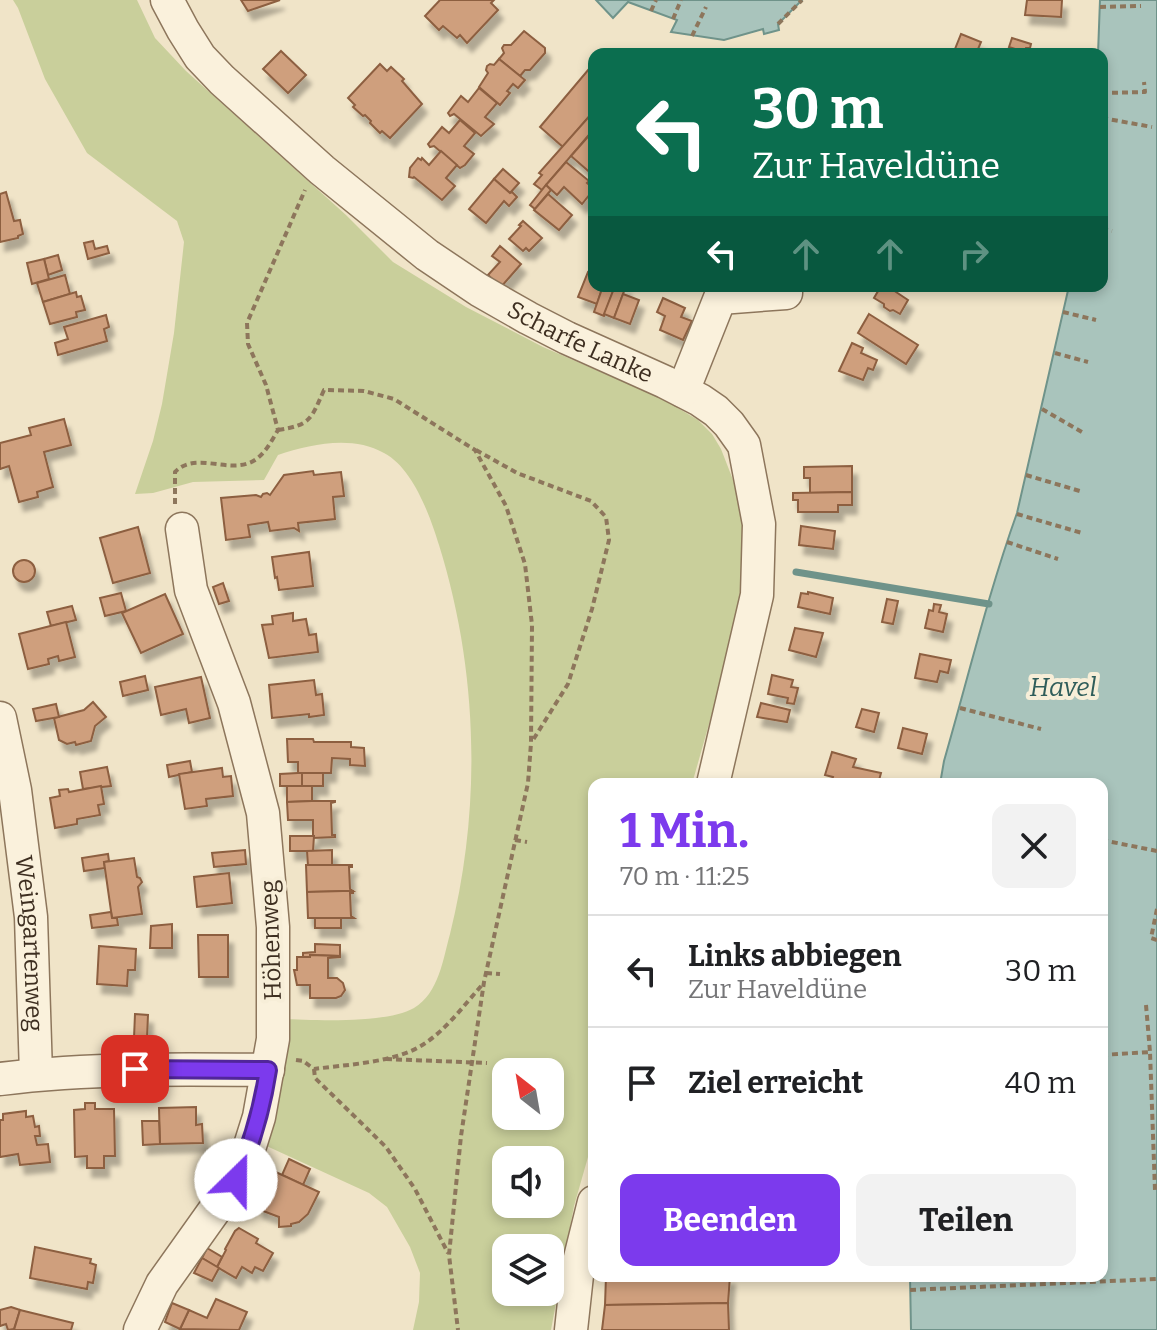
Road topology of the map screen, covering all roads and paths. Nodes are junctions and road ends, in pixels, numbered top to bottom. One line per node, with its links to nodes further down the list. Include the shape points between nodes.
1 (167, 0): 24 (street, Scharfe Lanke, via 200,57 222,80 427,255 528,318)
2 (656, 0): 8 (path)
3 (681, 0): 9 (path)
4 (802, 0): 10 (path)
5 (1141, 6): 7 (path)
6 (706, 7): 11 (path)
7 (1100, 7)
8 (651, 11)
9 (673, 19)
10 (778, 24)
11 (692, 36)
12 (1144, 82): 13 (path, via 1145,92)
13 (1108, 93)
14 (1108, 119): 15 (path)
15 (1152, 127)
16 (304, 191): 26 (path, via 247,323 248,344)
17 (1108, 230): 18 (path)
18 (1112, 231)
19 (786, 293): 24 (street, via 720,298)
20 (1063, 312): 21 (path)
21 (1096, 320)
22 (1055, 353): 23 (path)
23 (1088, 362)
24 (683, 391): 40 (street, Scharfe Lanke, via 716,411 744,445 759,524 757,595)
25 (1042, 409): 27 (path)
26 (278, 430): 28 (path, via 312,418 324,390 364,391 394,399); 32 (path, via 250,463 191,463 178,468)
27 (1082, 432)
28 (475, 450): 39 (path, via 506,506 525,564 532,625); 39 (path, via 517,473 591,501 606,517 609,540 568,684)
29 (1026, 475): 30 (path)
30 (1083, 492)
31 (1017, 514): 33 (path)
32 (178, 519): 54 (street, Höhenweg, via 191,590 234,703 263,813 273,927)
33 (1082, 533)
34 (1007, 542): 35 (path)
35 (1058, 559)
36 (960, 708): 38 (path)
37 (0, 718): 58 (street, Weingartenweg, via 31,917)
38 (1041, 729)
39 (531, 743): 41 (path)
40 (714, 778)
41 (515, 840): 43 (path); 47 (path)
42 (1108, 841): 44 (path)
43 (527, 842)
44 (1157, 851)
45 (1157, 909): 46 (path, via 1151,938)
46 (1157, 940)
47 (486, 973): 48 (path); 49 (path)
48 (500, 974)
49 (484, 982): 53 (path, via 440,1032 412,1051); 55 (path)
50 (1146, 1005): 51 (path)
51 (1150, 1052): 52 (path); 60 (path)
52 (1108, 1055)
53 (380, 1059): 55 (path); 57 (path)
54 (269, 1062): 57 (path, via 303,1061); 58 (street); 67 (street, Höhenweg, via 259,1117 236,1180 162,1284)
55 (472, 1063): 56 (path); 62 (path)
56 (487, 1063)
57 (314, 1069): 62 (path, via 315,1078 386,1147)
58 (36, 1074): 59 (street)
59 (0, 1079)
60 (1157, 1189)
61 (588, 1226): 69 (street)
62 (449, 1255): 68 (path)
63 (1157, 1279): 64 (path)
64 (1108, 1281)
65 (1090, 1282): 66 (path)
66 (910, 1290)
67 (140, 1330)
68 (458, 1330)
69 (571, 1330)

